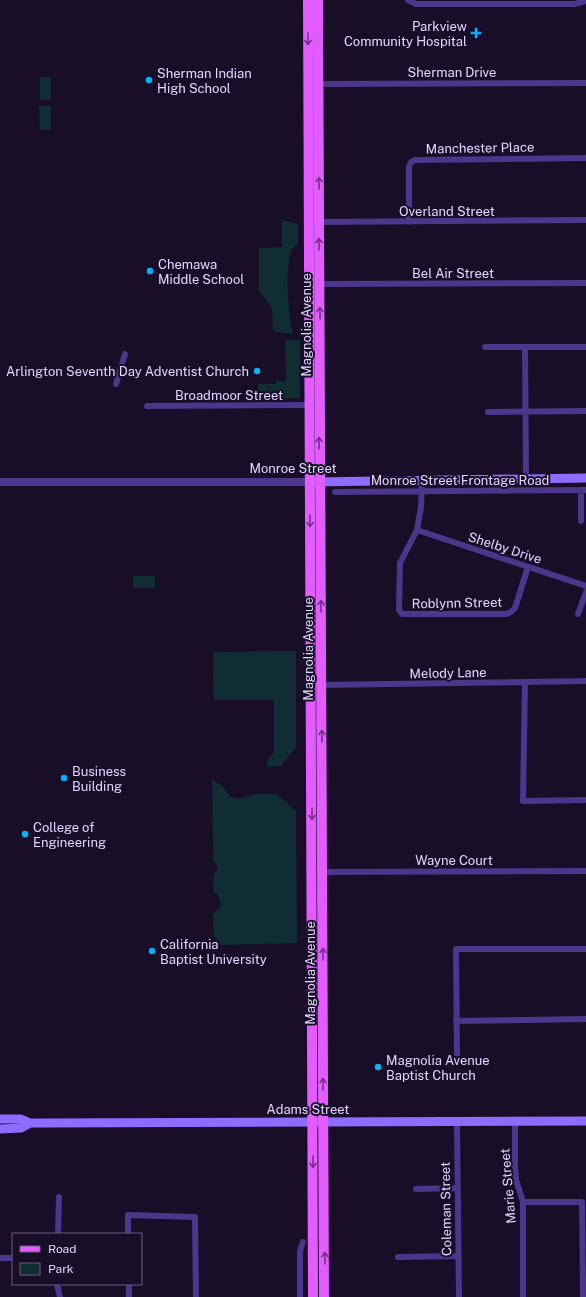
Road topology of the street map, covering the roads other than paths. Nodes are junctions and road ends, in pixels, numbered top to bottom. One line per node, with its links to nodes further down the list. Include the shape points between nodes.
1 (408, 1): 2 (street, via 416,4 574,4)
2 (586, 1)
3 (313, 3): 5 (main road, Magnolia Avenue); 8 (main road, Magnolia Avenue, one-way to 8)
4 (586, 83): 5 (street, Sherman Drive)
5 (318, 84): 8 (main road, Magnolia Avenue, one-way to 5)
6 (586, 158): 9 (street, Manchester Place, via 415,160 410,162 409,167)
7 (586, 220): 9 (street, Overland Street)
8 (314, 222): 9 (street, Overland Street); 11 (main road, Magnolia Avenue, one-way to 8); 17 (main road, Magnolia Avenue)
9 (409, 222)
10 (586, 283): 11 (street, Bel Air Street)
11 (319, 284): 26 (main road, Magnolia Avenue, one-way to 11)
12 (485, 347): 13 (street)
13 (525, 347): 14 (street); 21 (street)
14 (586, 347)
15 (125, 354): 16 (street)
16 (116, 384)
17 (310, 405): 18 (street, Broadmoor Street); 26 (main road, Magnolia Avenue)
18 (147, 406)
19 (586, 411): 21 (street)
20 (488, 412): 21 (street)
21 (525, 412): 22 (street)
22 (526, 478): 23 (main road, Monroe Street); 24 (main road, Monroe Street)
23 (586, 478)
24 (422, 479): 26 (main road, Monroe Street); 28 (street)
25 (0, 482): 26 (street, Monroe Street)
26 (315, 482): 38 (main road, Magnolia Avenue)
27 (583, 490): 28 (street, Monroe Street Frontage Road); 30 (street)
28 (422, 491): 29 (street, Monroe Street Frontage Road); 31 (street)
29 (334, 492)
30 (581, 521)
31 (417, 530): 32 (street, Shelby Drive); 32 (street, Roblynn Street, via 400,563 399,610 402,614 506,614 514,608)
32 (528, 567): 33 (street, Shelby Drive)
33 (586, 586)
34 (586, 592): 35 (street)
35 (578, 614)
36 (586, 681): 37 (street, Melody Lane)
37 (525, 682): 38 (street, Melody Lane); 39 (street, via 523,801)
38 (316, 685): 41 (main road, Magnolia Avenue)
39 (586, 800)
40 (586, 871): 41 (street, Wayne Court)
41 (317, 872): 51 (main road, Magnolia Avenue)
42 (586, 949): 44 (street, via 456,949)
43 (586, 1020): 44 (street)
44 (456, 1022): 45 (street)
45 (457, 1056)
46 (3, 1119): 50 (main road, Adams Street, via 21,1119); 52 (main road, via 5,1122)
47 (515, 1121): 48 (main road, Adams Street); 49 (main road, Adams Street); 56 (street, Marie Street, via 514,1167)
48 (586, 1121)
49 (457, 1122): 51 (main road, Adams Street); 54 (street, Coleman Street)
50 (30, 1123): 51 (main road, Adams Street); 52 (main road, Adams Street, via 21,1128)
51 (318, 1123): 70 (main road, Magnolia Avenue, one-way to 70); 71 (main road, Magnolia Avenue, one-way to 51)
52 (0, 1128)
53 (416, 1188): 54 (street)
54 (457, 1188): 61 (street, Coleman Street)
55 (59, 1197): 57 (street)
56 (523, 1202): 73 (street, Marie Street); 74 (street, via 582,1202)
57 (58, 1233)
58 (128, 1233): 68 (street, via 128,1215 195,1217)
59 (303, 1242): 69 (street, via 300,1251)
60 (398, 1256): 61 (street)
61 (458, 1256): 72 (street, Coleman Street)
62 (0, 1258): 63 (street)
63 (12, 1258)
64 (57, 1285): 66 (street)
65 (129, 1285): 67 (street)
66 (60, 1297)
67 (129, 1297)
68 (196, 1297)
69 (300, 1297)
70 (312, 1297)
71 (324, 1297)
72 (459, 1297)
73 (523, 1297)
74 (583, 1297)

